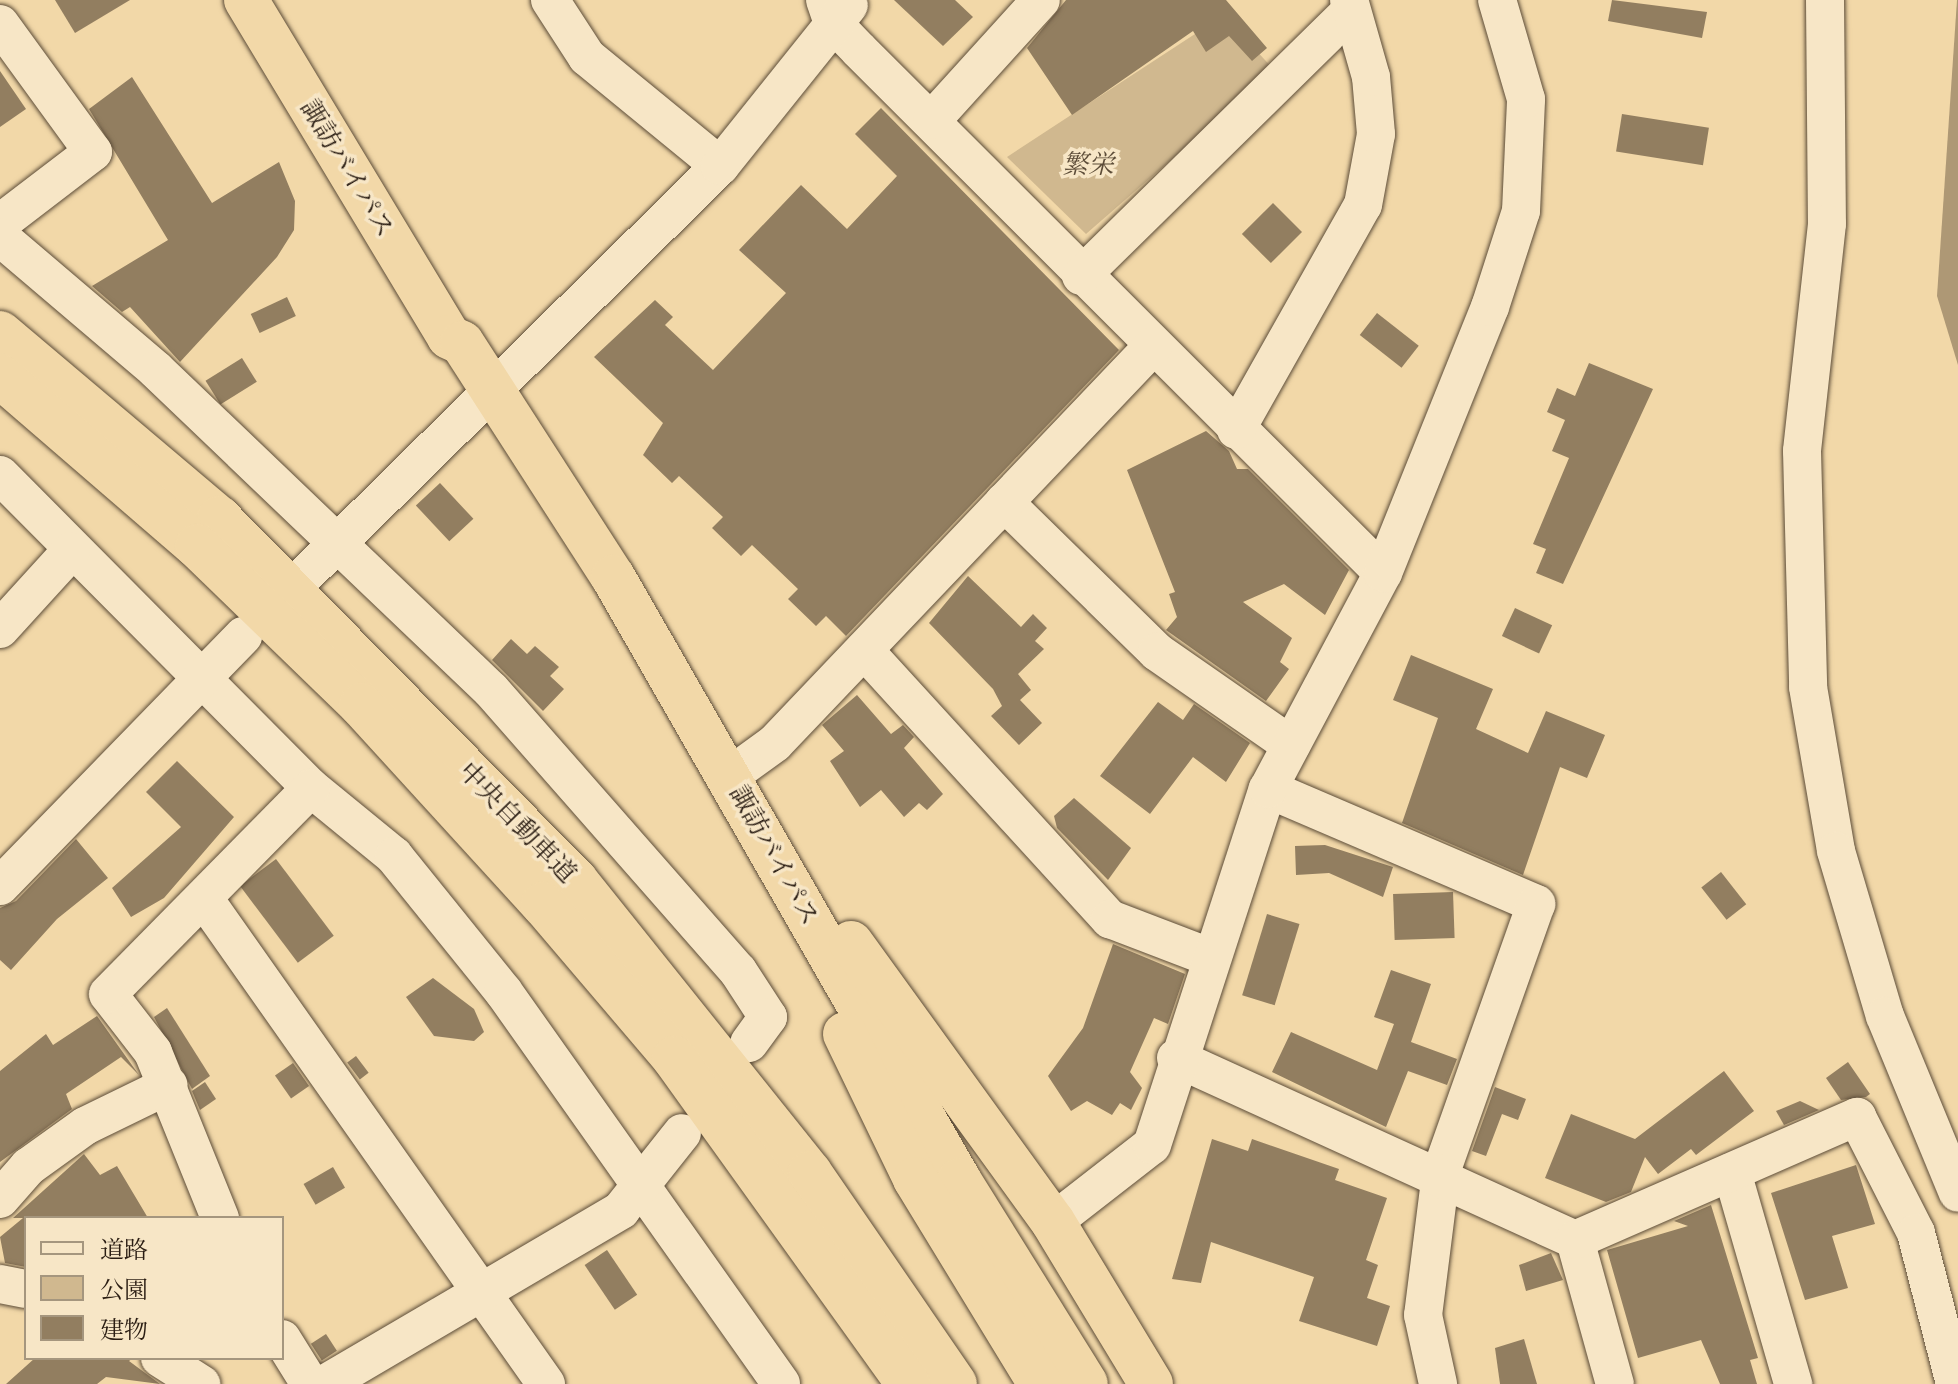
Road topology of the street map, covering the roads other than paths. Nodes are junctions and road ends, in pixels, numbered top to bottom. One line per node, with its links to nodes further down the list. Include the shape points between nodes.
1 (246, 0): 19 (highway, 諏訪バイパス, via 449,337 448,349)
2 (550, 0): 12 (street, via 587,57)
3 (1041, 0): 11 (street)
4 (1497, 0): 25 (street, via 1526,99 1521,211)
5 (1825, 0): 10 (street)
6 (1836, 0): 10 (street, via 1836,85)
7 (1350, 5): 15 (street); 20 (street, via 1371,77 1376,134 1363,205)
8 (837, 8): 11 (street); 12 (street)
9 (0, 24): 13 (street, via 93,152)
10 (1829, 115): 46 (street, via 1827,224 1802,451 1801,591 1817,769 1885,1016)
11 (932, 120): 15 (street)
12 (720, 166): 19 (street)
13 (0, 223)
14 (0, 237): 23 (street, via 156,370)
15 (1081, 276): 17 (street)
16 (0, 333): 62 (highway, 中央自動車道, via 219,518 576,881 810,1173)
17 (1153, 346): 20 (street); 22 (street)
18 (0, 376): 61 (highway, 中央自動車道, via 285,631 543,904 674,1058)
19 (484, 396): 23 (street); 32 (highway, 諏訪バイパス); 35 (highway, 諏訪バイパス)
20 (1236, 430): 25 (street)
21 (0, 475): 24 (street)
22 (1004, 502): 29 (street); 31 (street, via 1157,652)
23 (337, 545): 26 (street); 39 (street, via 491,690 738,971 768,1017)
24 (71, 551): 27 (street); 30 (street)
25 (1383, 573): 31 (street)
26 (306, 574)
27 (0, 629)
28 (243, 636): 30 (street)
29 (864, 650): 32 (street); 38 (street, via 1110,919)
30 (200, 680): 33 (street); 36 (street)
31 (1291, 745): 34 (street)
32 (738, 787): 49 (highway, via 754,800); 65 (highway, 諏訪バイパス, via 959,1180)
33 (311, 788): 37 (street); 45 (street, via 394,856)
34 (1268, 789): 38 (street); 44 (street, via 1536,904)
35 (770, 876): 63 (highway, via 915,1179); 64 (highway, 諏訪バイパス)
36 (0, 886)
37 (205, 900): 41 (street, via 108,994); 53 (street)
38 (1207, 956): 40 (street)
39 (749, 1043)
40 (1176, 1058): 44 (street); 49 (street, via 1152,1145)
41 (169, 1085): 47 (street, via 85,1126 28,1167); 48 (street)
42 (682, 1133): 45 (street)
43 (1732, 1172): 50 (street); 69 (street); 70 (street, via 1857,1117 1916,1233)
44 (1441, 1173): 50 (street); 67 (street, via 1423,1315)
45 (644, 1186): 53 (street, via 621,1210); 60 (street)
46 (1958, 1193)
47 (0, 1199)
48 (219, 1216)
49 (1053, 1222): 66 (highway)
50 (1575, 1240): 68 (street)
51 (0, 1284): 52 (street)
52 (24, 1289)
53 (482, 1293): 58 (street); 59 (street)
54 (284, 1342): 57 (street)
55 (163, 1360): 56 (street)
56 (201, 1384)
57 (310, 1384)
58 (325, 1384)
59 (546, 1384)
60 (781, 1384)
61 (908, 1384)
62 (955, 1384)
63 (1040, 1384)
64 (1073, 1384)
65 (1086, 1384)
66 (1151, 1384)
67 (1438, 1384)
68 (1615, 1384)
69 (1793, 1384)
70 (1955, 1384)

